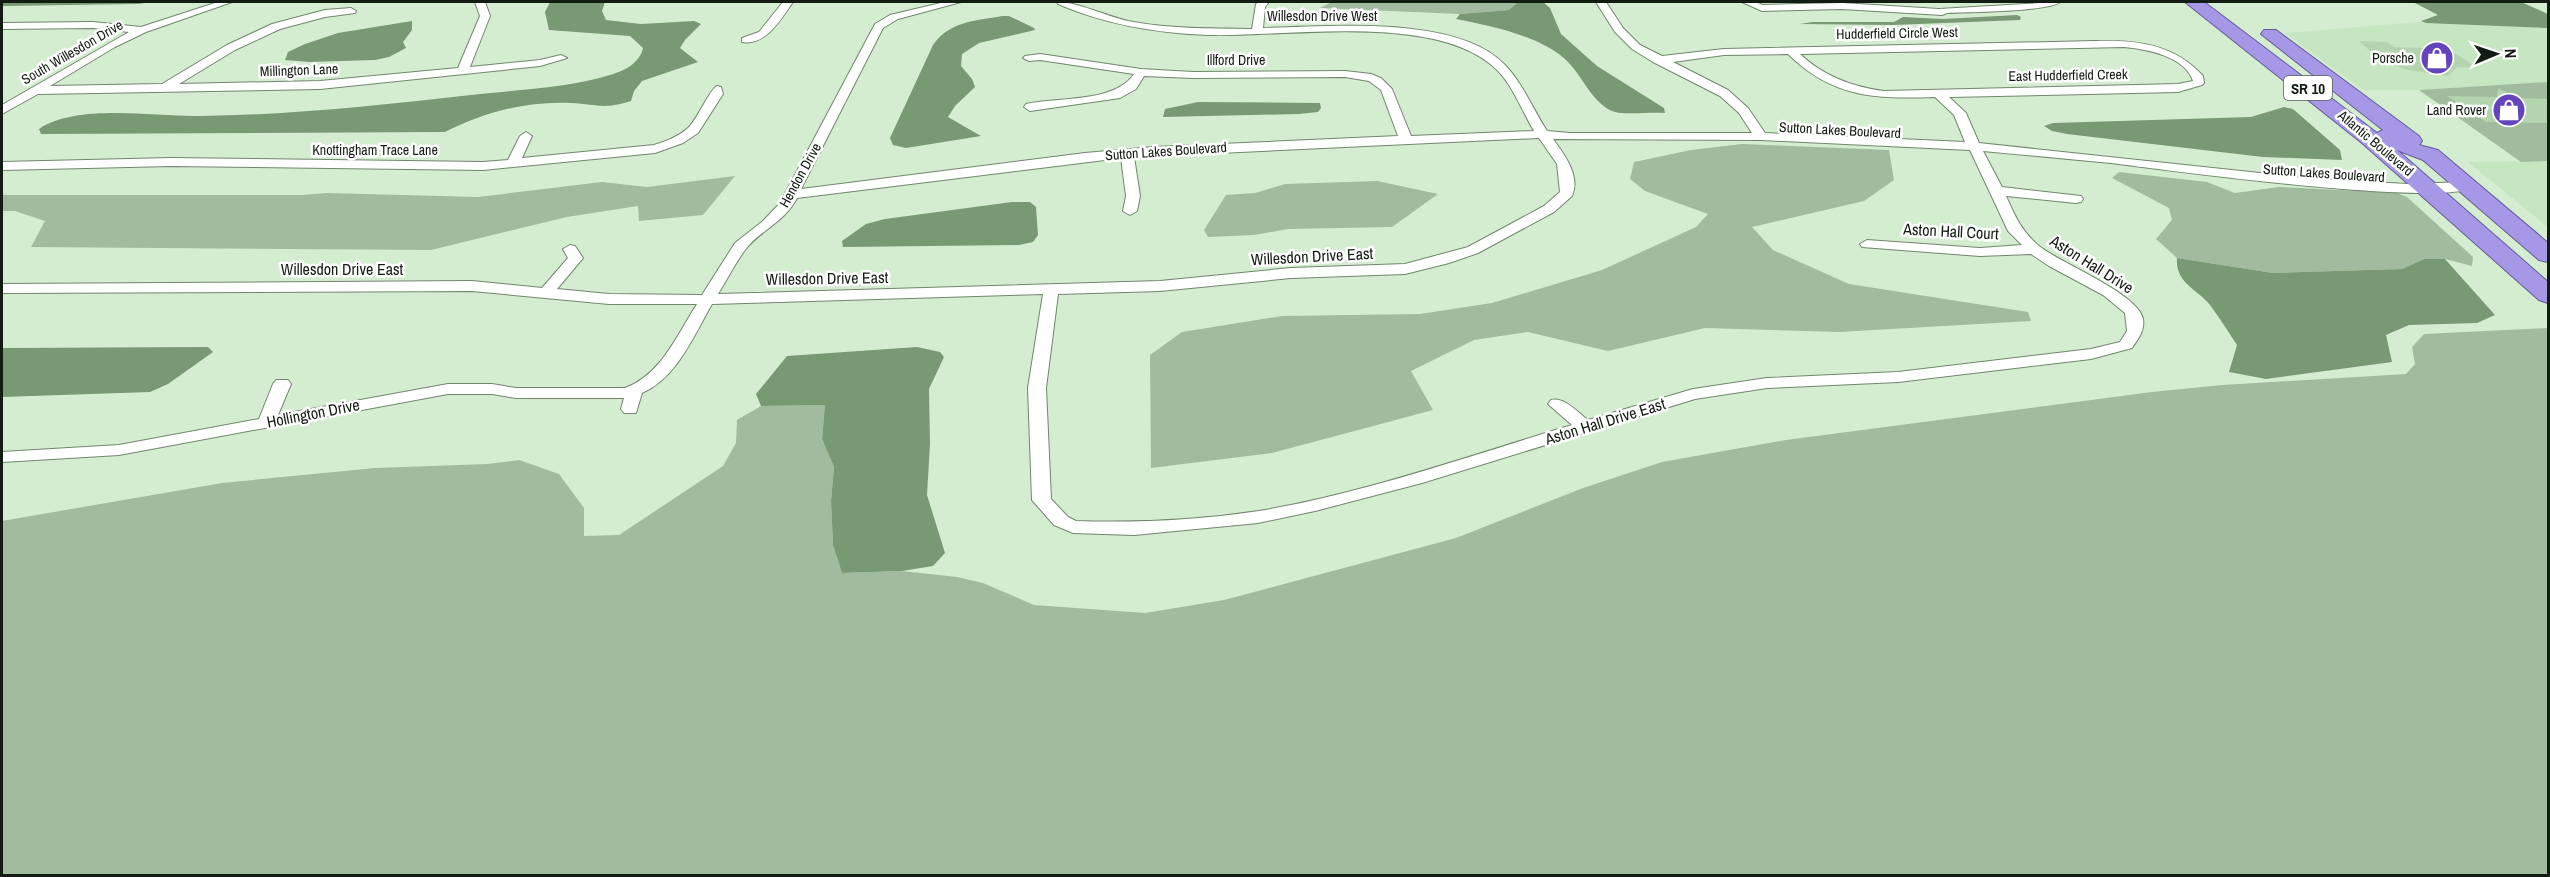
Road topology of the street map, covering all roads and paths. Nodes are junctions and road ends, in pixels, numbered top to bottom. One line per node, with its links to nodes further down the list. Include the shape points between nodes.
1 (227, 2): 18 (street, South Willesdon Drive)
2 (480, 2): 25 (street, via 485,16)
3 (788, 2): 20 (street, via 763,34)
4 (956, 2): 12 (street, Hendon Drive)
5 (1062, 2): 19 (street, Willesdon Drive West, via 1130,24)
6 (1264, 2): 19 (street)
7 (1601, 2): 24 (street, via 1623,35)
8 (1747, 2): 13 (street, via 1768,9 1842,6)
9 (1933, 2): 13 (street)
10 (2055, 2): 13 (street)
11 (2194, 2): 15 (highway, Atlantic Boulevard / SR 10)
12 (917, 5): 52 (street, Hendon Drive, via 879,26)
13 (1944, 10)
14 (351, 11): 30 (street, via 302,19 243,39)
15 (2219, 19): 27 (highway, via 2242,24 2303,67); 28 (highway, Atlantic Boulevard / SR 10)
16 (2251, 21): 27 (highway, Atlantic Boulevard / SR 10)
17 (2, 26): 18 (street)
18 (142, 30): 31 (street, South Willesdon Drive)
19 (1257, 30): 39 (street, Willesdon Drive West, via 1392,31 1459,44 1485,55 1503,70)
20 (746, 40)
21 (1791, 51): 24 (street, Hudderfield Circle West, via 1724,52); 29 (street, Hudderfield Circle West, via 2138,45 2171,54 2198,76); 33 (street, East Hudderfield Creek, via 1811,69 1853,90 1891,95)
22 (561, 58): 25 (street, Millington Lane)
23 (1029, 58): 26 (street, Illford Drive)
24 (1657, 60): 38 (street, via 1724,93 1740,106)
25 (462, 72): 30 (street, Millington Lane, via 320,85)
26 (1141, 72): 35 (street, via 1132,86 1116,95); 41 (street, Illford Drive, via 1371,78 1386,89)
27 (2325, 75): 37 (highway, Atlantic Boulevard / SR 10)
28 (2292, 76): 34 (highway, Atlantic Boulevard / SR 10); 37 (highway, via 2328,82)
29 (2198, 83): 33 (street, East Hudderfield Creek, via 2178,88)
30 (166, 87): 31 (street, Millington Lane)
31 (36, 90): 36 (street, South Willesdon Drive)
32 (717, 90): 43 (street, Knottingham Trace Lane, via 694,132)
33 (1938, 94): 42 (street, Aston Hall Drive, via 1957,109)
34 (2327, 103): 44 (highway, via 2351,112 2403,147); 49 (highway, Atlantic Boulevard / SR 10)
35 (1030, 107)
36 (2, 110)
37 (2375, 112): 44 (highway, Atlantic Boulevard / SR 10)
38 (1757, 131): 39 (street, Sutton Lakes Boulevard, via 1570,137); 42 (street, Sutton Lakes Boulevard)
39 (1542, 134): 41 (street, Sutton Lakes Boulevard); 60 (street, Willesdon Drive East, via 1567,170 1567,193 1549,209 1473,250 1444,260 1405,269)
40 (526, 136): 47 (street)
41 (1406, 140): 45 (street, Sutton Lakes Boulevard)
42 (1972, 142): 49 (street, Sutton Lakes Boulevard, via 2318,183); 51 (street, Aston Hall Drive)
43 (663, 147): 46 (street); 47 (street, Knottingham Trace Lane)
44 (2424, 151): 50 (highway, Atlantic Boulevard / SR 10)
45 (1127, 154): 52 (street, Sutton Lakes Boulevard); 54 (street, via 1133,196)
46 (672, 159)
47 (513, 163): 48 (street, Knottingham Trace Lane, via 483,166 171,162)
48 (2, 166)
49 (2425, 184): 50 (street, Sutton Lakes Boulevard); 62 (highway, Atlantic Boulevard / SR 10)
50 (2467, 186): 58 (highway, Atlantic Boulevard / SR 10)
51 (1997, 191): 53 (street); 57 (street, Aston Hall Drive, via 2015,231)
52 (792, 194): 63 (street, Hendon Drive, via 786,206 740,246)
53 (2076, 199)
54 (1130, 211)
55 (1867, 244): 57 (street, Aston Hall Court, via 1980,252)
56 (570, 249): 61 (street, via 576,258)
57 (2034, 249): 64 (street, Aston Hall Drive, via 2124,303 2135,318)
58 (2548, 255)
59 (2, 288): 61 (street, Willesdon Drive East, via 472,286)
60 (1051, 290): 63 (street, Willesdon Drive East); 69 (street, Aston Hall Drive East, via 1037,388 1042,500 1061,521 1073,527 1134,529 1258,517 1315,506)
61 (547, 292): 63 (street, Willesdon Drive East, via 618,299)
62 (2548, 295)
63 (706, 299): 66 (street, Hendon Drive, via 667,364 653,382)
64 (2135, 331): 69 (street, Aston Hall Drive East, via 2126,345 2091,354 1898,377 1730,387)
65 (282, 384): 68 (street)
66 (630, 398): 68 (street, Hollington Drive, via 448,389)
67 (1557, 404): 69 (street)
68 (266, 422): 70 (street, Hollington Drive, via 118,450)
69 (1584, 426)
70 (2, 457)

